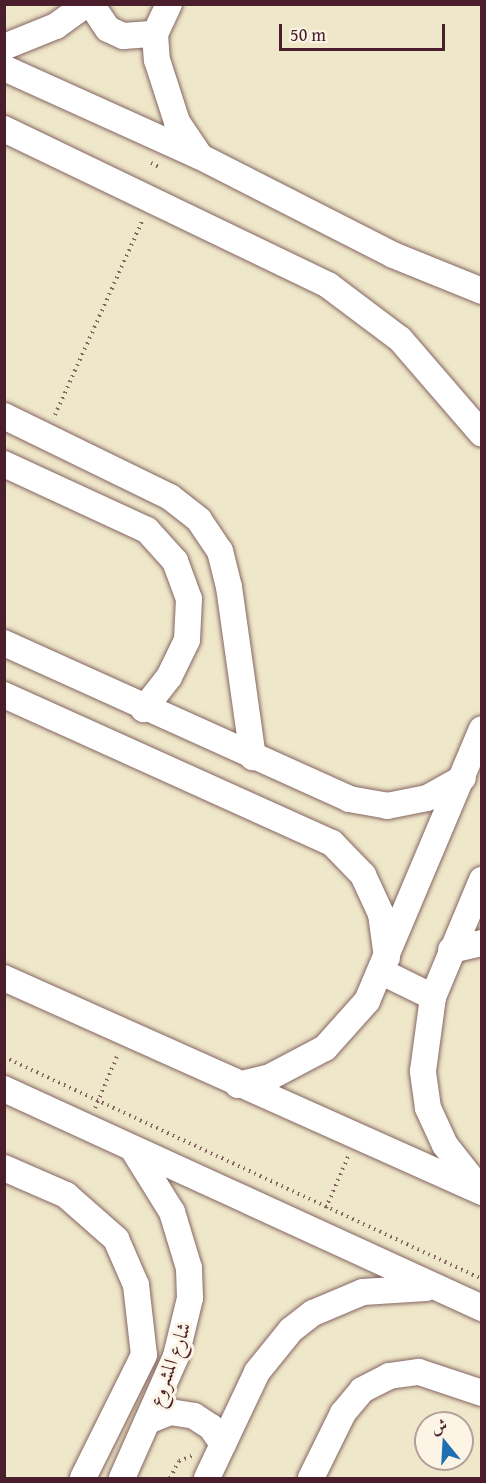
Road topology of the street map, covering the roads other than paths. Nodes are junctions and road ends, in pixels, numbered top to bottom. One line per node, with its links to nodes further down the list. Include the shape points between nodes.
1 (86, 4): 5 (street, via 56,26)
2 (91, 4): 4 (street, via 108,28 123,36)
3 (169, 4): 4 (street)
4 (155, 34): 8 (street, via 164,92)
5 (4, 47)
6 (4, 68): 8 (street)
7 (4, 129): 11 (street, via 328,285 365,310 432,372)
8 (200, 156): 9 (street, via 393,255)
9 (482, 291)
10 (4, 417): 17 (street, via 170,497 199,520 220,551)
11 (482, 434)
12 (9, 470): 15 (street, via 147,530 175,561 189,599 187,640 169,678)
13 (4, 643): 15 (street)
14 (4, 695): 22 (street, via 332,843 367,885 381,914)
15 (144, 709): 17 (street)
16 (482, 729): 18 (street)
17 (253, 757): 18 (street, via 349,799 387,806 428,798)
18 (463, 778): 22 (street)
19 (482, 880): 21 (street)
20 (482, 943): 21 (street)
21 (451, 950): 24 (street)
22 (385, 965): 24 (street); 25 (street, via 349,1026 325,1048 299,1065)
23 (4, 978): 25 (street)
24 (432, 998): 29 (street, via 425,1034 428,1108 445,1145)
25 (238, 1085): 29 (street)
26 (4, 1089): 27 (street)
27 (133, 1149): 30 (street); 33 (street, شارع المشروع, via 172,1212 189,1268 186,1327)
28 (4, 1168): 35 (street, via 66,1195 116,1239 136,1285 144,1356)
29 (482, 1191)
30 (445, 1291): 31 (street); 34 (street, via 418,1287 363,1292 313,1313 291,1330 257,1372)
31 (482, 1308)
32 (482, 1394): 38 (street, via 419,1372 389,1376 363,1390 343,1413)
33 (148, 1420): 34 (street, via 170,1413 194,1416); 36 (street, شارع المشروع)
34 (223, 1444): 37 (street)
35 (83, 1479)
36 (122, 1479)
37 (207, 1479)
38 (312, 1479)

